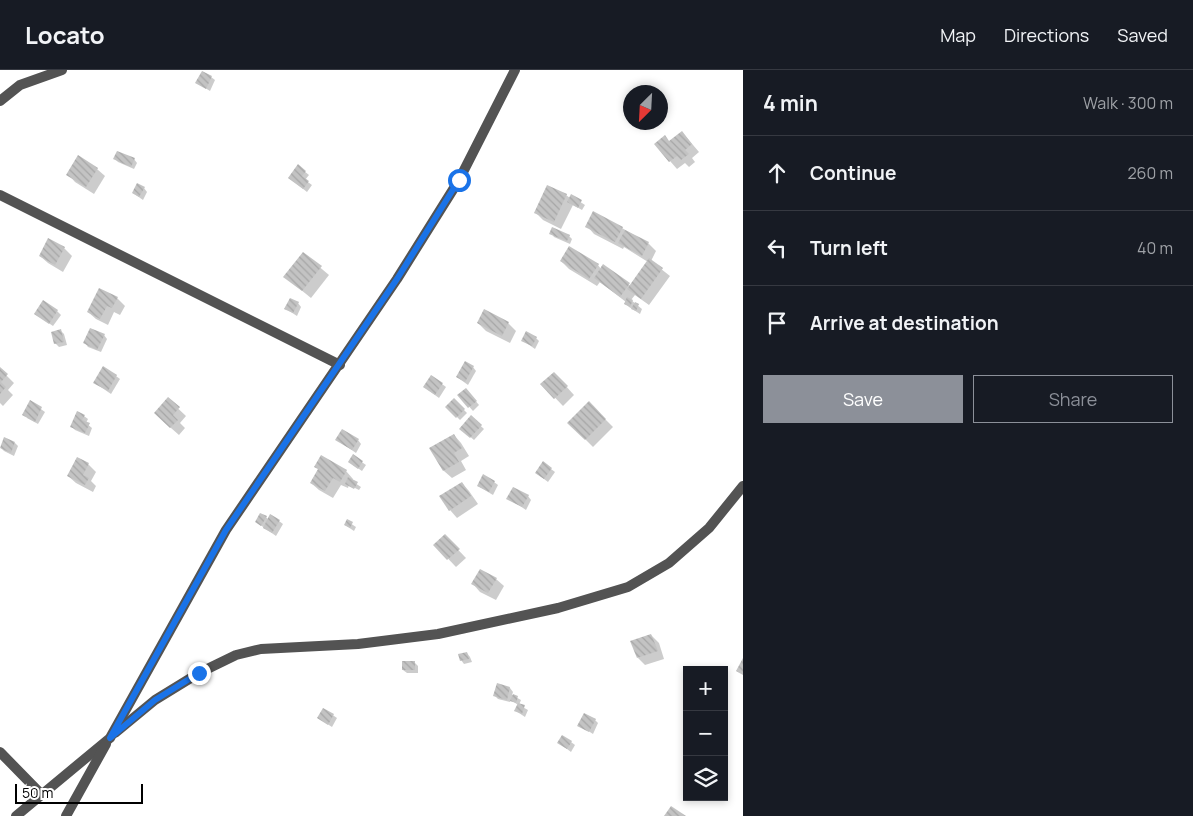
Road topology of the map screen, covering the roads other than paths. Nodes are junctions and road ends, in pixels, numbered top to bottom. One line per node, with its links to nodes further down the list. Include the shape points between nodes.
1 (62, 70): 3 (street, via 20,84)
2 (515, 70): 5 (street, via 459,180)
3 (0, 101)
4 (0, 195): 5 (street)
5 (340, 365): 7 (street, via 226,530)
6 (743, 486): 7 (street, via 709,528 669,563 628,587 558,608 438,634 358,644 261,649 236,655 155,700)
7 (110, 738): 9 (street); 11 (street)
8 (0, 752): 9 (street)
9 (42, 795): 10 (street)
10 (16, 816)
11 (66, 816)

